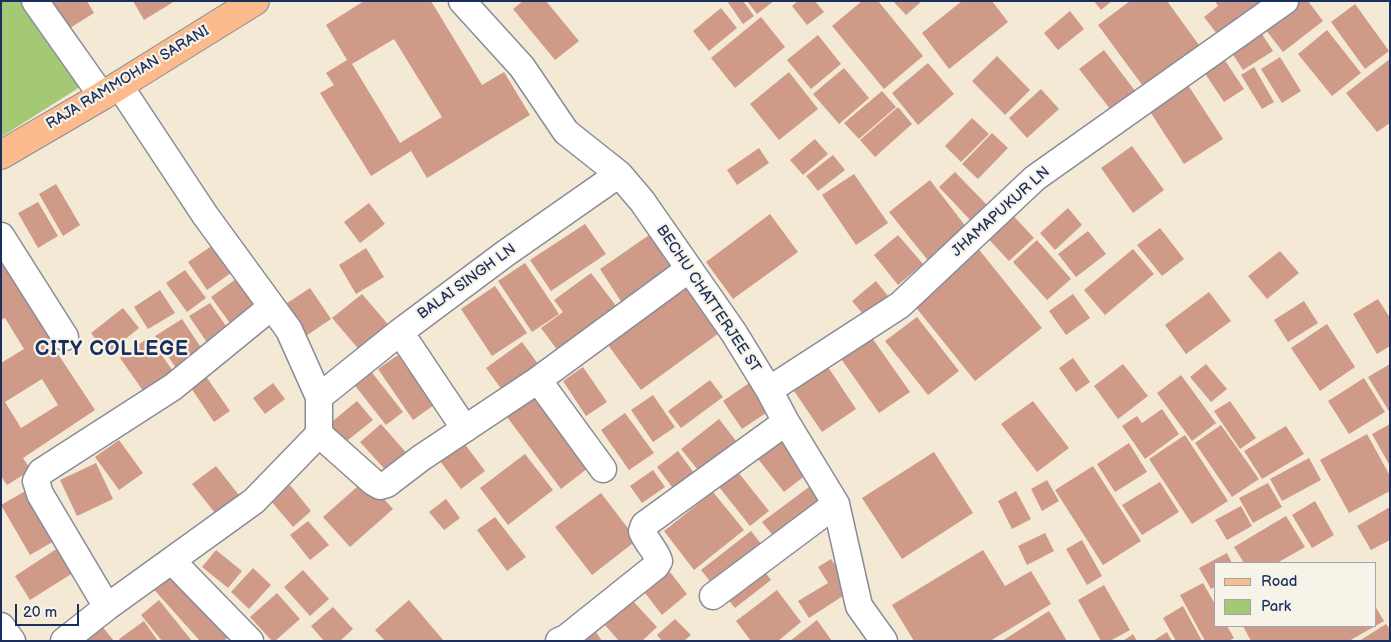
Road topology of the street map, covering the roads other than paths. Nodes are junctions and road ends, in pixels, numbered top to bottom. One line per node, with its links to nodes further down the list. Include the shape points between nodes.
1 (35, 1): 5 (street)
2 (255, 1): 5 (main road, RAJA RAMMOHAN SARANI)
3 (462, 1): 7 (street, BECHU CHATTERJEE ST, via 522,67 566,132)
4 (1285, 1): 14 (street, JHAMAPUKUR LN, via 1035,178 900,305)
5 (111, 90): 6 (main road, RAJA RAMMOHAN SARANI); 10 (street)
6 (1, 155)
7 (619, 174): 9 (street, BECHU CHATTERJEE ST); 11 (street, BALAI SINGH LN)
8 (1, 236): 12 (street)
9 (689, 269): 13 (street); 14 (street, BECHU CHATTERJEE ST)
10 (271, 307): 15 (street, via 289,330); 23 (street, via 173,387 41,472 36,481 40,494)
11 (400, 332): 15 (street, BALAI SINGH LN); 17 (street)
12 (65, 336)
13 (538, 380): 17 (street); 19 (street)
14 (769, 390): 16 (street, BECHU CHATTERJEE ST)
15 (319, 397): 18 (street)
16 (786, 422): 20 (street, BECHU CHATTERJEE ST); 28 (street, via 644,525 645,538 657,554 659,561 656,566)
17 (465, 429): 18 (street, via 380,486)
18 (319, 434): 21 (street, via 254,500)
19 (603, 469)
20 (836, 504): 22 (street); 29 (street, BECHU CHATTERJEE ST, via 859,606)
21 (172, 561): 23 (street); 25 (street)
22 (713, 596)
23 (107, 607): 27 (street)
24 (1, 626): 26 (street)
25 (241, 638)
26 (12, 641)
27 (64, 641)
28 (559, 641)
29 (884, 641)

